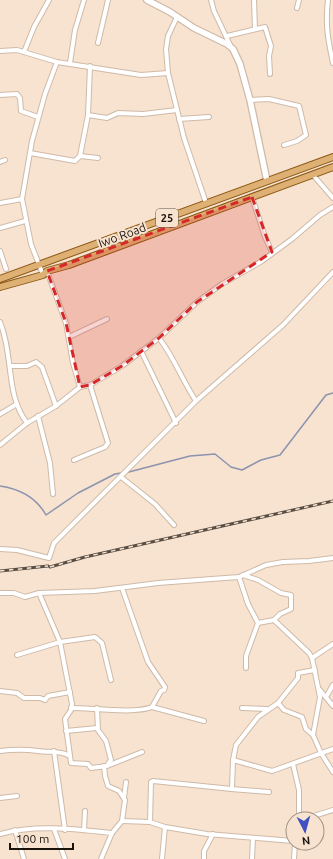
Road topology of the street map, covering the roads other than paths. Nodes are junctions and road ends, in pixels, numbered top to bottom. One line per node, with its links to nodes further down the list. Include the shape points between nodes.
1 (48, 0): 16 (street)
2 (84, 0): 19 (street, via 75,30)
3 (106, 0): 13 (street)
4 (147, 0): 10 (street)
5 (211, 0): 12 (street)
6 (254, 0): 11 (street)
7 (299, 0): 9 (street)
8 (328, 0): 17 (street, via 326,35)
9 (297, 8)
10 (177, 17): 14 (street); 22 (street, via 168,36)
11 (255, 29): 12 (street); 23 (street, via 265,27 269,37)
12 (227, 36): 14 (street)
13 (98, 43)
14 (231, 47): 25 (street, via 240,64)
15 (0, 51): 16 (street)
16 (24, 52): 18 (street)
17 (332, 55): 20 (street)
18 (57, 62): 19 (street); 28 (street)
19 (70, 63): 21 (street)
20 (333, 63)
21 (90, 66): 22 (street, via 141,76); 27 (street)
22 (168, 73): 26 (street)
23 (270, 74)
24 (0, 95): 28 (street, via 17,94 20,98 21,111)
25 (250, 100): 31 (street, via 275,100 300,107 306,135); 38 (street)
26 (177, 110): 27 (street, via 143,114 118,113 107,118); 30 (street)
27 (88, 114): 33 (street)
28 (38, 117): 32 (street)
29 (209, 117): 30 (street)
30 (179, 119): 43 (street)
31 (284, 145)
32 (30, 153): 33 (street, via 74,162); 41 (street)
33 (80, 156): 35 (street)
34 (333, 157): 38 (main road, Iwo Road / 25)
35 (98, 158)
36 (333, 167): 37 (main road, Iwo Road)
37 (313, 175): 39 (main road, Iwo Road); 40 (street)
38 (267, 181): 43 (main road, Iwo Road / 25)
39 (252, 197): 48 (street); 52 (main road, Iwo Road)
40 (333, 198)
41 (22, 199): 42 (street); 45 (street)
42 (0, 203)
43 (206, 204): 49 (main road, Iwo Road / 25)
44 (333, 207): 48 (street)
45 (26, 221): 46 (street); 49 (street)
46 (0, 228)
47 (0, 251): 50 (street)
48 (272, 252): 60 (street, via 249,270 222,284 197,302)
49 (39, 265): 52 (street); 53 (main road, Iwo Road / 25)
50 (6, 269)
51 (333, 272): 65 (street, via 283,325)
52 (45, 273): 54 (main road, Iwo Road); 59 (street, via 66,323)
53 (0, 279)
54 (0, 287)
55 (108, 319): 59 (street)
56 (0, 322): 57 (street)
57 (5, 333): 58 (street); 62 (street)
58 (0, 336)
59 (69, 337): 64 (street)
60 (159, 338): 61 (street); 65 (street)
61 (141, 351): 63 (street); 71 (street)
62 (11, 366): 66 (street, via 11,385); 67 (street, via 27,366 36,362 42,367)
63 (90, 385): 64 (street); 73 (street, via 108,443 105,447)
64 (80, 387): 67 (street)
65 (196, 401): 71 (street)
66 (17, 404): 68 (street); 70 (street)
67 (56, 406): 69 (street)
68 (0, 414)
69 (38, 416): 70 (street); 75 (street, via 50,464)
70 (27, 423): 72 (street)
71 (176, 423): 74 (street)
72 (0, 445)
73 (74, 460)
74 (122, 476): 76 (street, via 155,504); 77 (street, via 54,542 49,558)
75 (53, 494)
76 (174, 525)
77 (0, 549)
78 (333, 558): 79 (street, via 266,565)
79 (241, 576): 80 (street); 83 (street, via 258,580 281,593 291,595 291,609); 84 (street, via 248,604)
80 (122, 588): 82 (street); 99 (street, via 148,662 165,687)
81 (0, 593): 82 (street, via 25,597)
82 (39, 593): 85 (street)
83 (274, 620): 84 (street); 88 (street, via 310,653)
84 (258, 624): 89 (street, via 246,656)
85 (60, 642): 87 (street); 91 (street, via 92,637 100,640); 95 (street)
86 (333, 644): 88 (street)
87 (17, 655)
88 (312, 658): 90 (street)
89 (246, 668)
90 (315, 670): 93 (street); 97 (street, via 298,672 298,678)
91 (111, 680)
92 (332, 687): 93 (street); 96 (street)
93 (319, 689): 96 (street); 107 (street)
94 (0, 691): 95 (street, via 17,693 24,698 45,700 48,696)
95 (70, 692): 100 (street)
96 (326, 697): 98 (street)
97 (278, 703): 103 (street); 106 (street, via 284,710 302,718)
98 (333, 706)
99 (152, 707): 101 (street, via 130,710); 104 (street)
100 (71, 708): 101 (street); 108 (street, via 65,719)
101 (97, 708): 105 (street)
102 (242, 708): 103 (street)
103 (267, 709): 118 (street, via 236,745)
104 (204, 721)
105 (97, 728): 108 (street); 121 (street, via 106,741 111,757)
106 (306, 729): 107 (street); 109 (street)
107 (314, 729): 109 (street)
108 (66, 731): 110 (street)
109 (313, 735): 116 (street)
110 (69, 748): 115 (street); 117 (street)
111 (333, 749): 116 (street)
112 (0, 751): 113 (street, via 28,749)
113 (54, 752): 115 (street); 137 (street)
114 (142, 752): 121 (street)
115 (64, 753): 117 (street)
116 (321, 753): 120 (street); 123 (street)
117 (70, 756): 121 (street, via 71,763 88,764 91,768)
118 (233, 760): 119 (street); 122 (street)
119 (240, 762): 120 (street, via 272,771); 122 (street)
120 (293, 764): 131 (street, via 299,790)
121 (105, 766): 129 (street, via 108,786 118,790)
122 (232, 768): 125 (street)
123 (333, 772)
124 (126, 782): 129 (street)
125 (231, 789): 126 (street); 133 (street, via 153,781)
126 (269, 792)
127 (17, 796): 128 (street)
128 (0, 798)
129 (124, 798): 132 (street)
130 (85, 811): 138 (street)
131 (299, 811)
132 (122, 821): 133 (street); 139 (street)
133 (150, 822): 134 (street)
134 (165, 827): 141 (street); 147 (street)
135 (54, 829): 136 (street); 137 (street); 145 (street)
136 (15, 830): 140 (street); 144 (street)
137 (65, 830): 138 (street)
138 (84, 830): 139 (street)
139 (112, 833): 146 (street)
140 (0, 834)
141 (213, 834): 142 (street); 148 (street, via 204,851)
142 (253, 838): 143 (street); 149 (street)
143 (285, 840)
144 (24, 859)
145 (66, 859)
146 (101, 859)
147 (162, 859)
148 (204, 859)
149 (252, 859)

